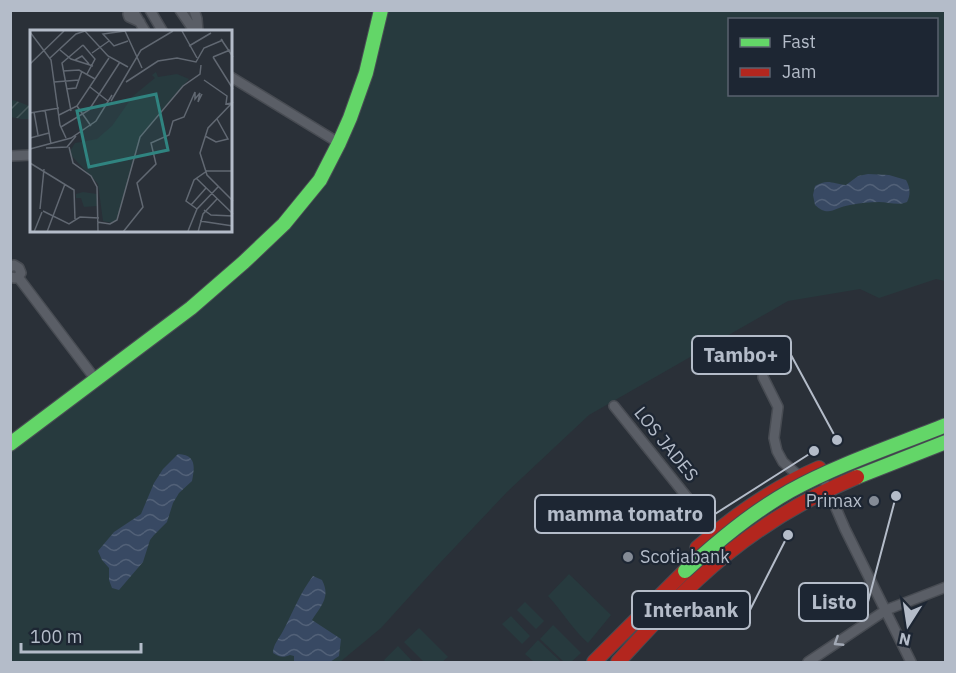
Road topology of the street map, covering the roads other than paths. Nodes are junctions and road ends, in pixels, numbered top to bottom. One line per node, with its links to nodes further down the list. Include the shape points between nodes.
1 (150, 10): 7 (street)
2 (180, 10): 8 (street)
3 (194, 10): 9 (street)
4 (381, 10): 11 (main road, via 366,73)
5 (140, 22): 6 (street)
6 (144, 30)
7 (162, 30)
8 (195, 30)
9 (196, 30)
10 (232, 78): 11 (street)
11 (339, 143): 17 (main road, via 320,180 284,224 191,308)
12 (30, 155): 13 (street)
13 (10, 156)
14 (10, 267): 15 (street, via 14,265 21,273)
15 (14, 277): 17 (street)
16 (763, 377): 25 (street, via 778,407 774,438 777,452)
17 (96, 380): 23 (main road)
18 (614, 406): 27 (street, LOS JADES)
19 (945, 419): 24 (main road)
20 (945, 425): 28 (main road, bridge, via 830,472 771,502 727,533)
21 (945, 435): 28 (main road, via 794,500)
22 (945, 442): 26 (main road)
23 (10, 444)
24 (825, 466): 25 (main road); 26 (street)
25 (799, 476): 27 (main road)
26 (827, 490): 30 (street); 34 (main road, via 728,553)
27 (715, 532): 31 (main road)
28 (688, 573): 32 (main road); 33 (main road)
29 (945, 587): 30 (street)
30 (886, 610): 35 (street, one-way to 35); 36 (street)
31 (587, 663)
32 (594, 663)
33 (605, 663)
34 (618, 663)
35 (808, 663)
36 (911, 663)

